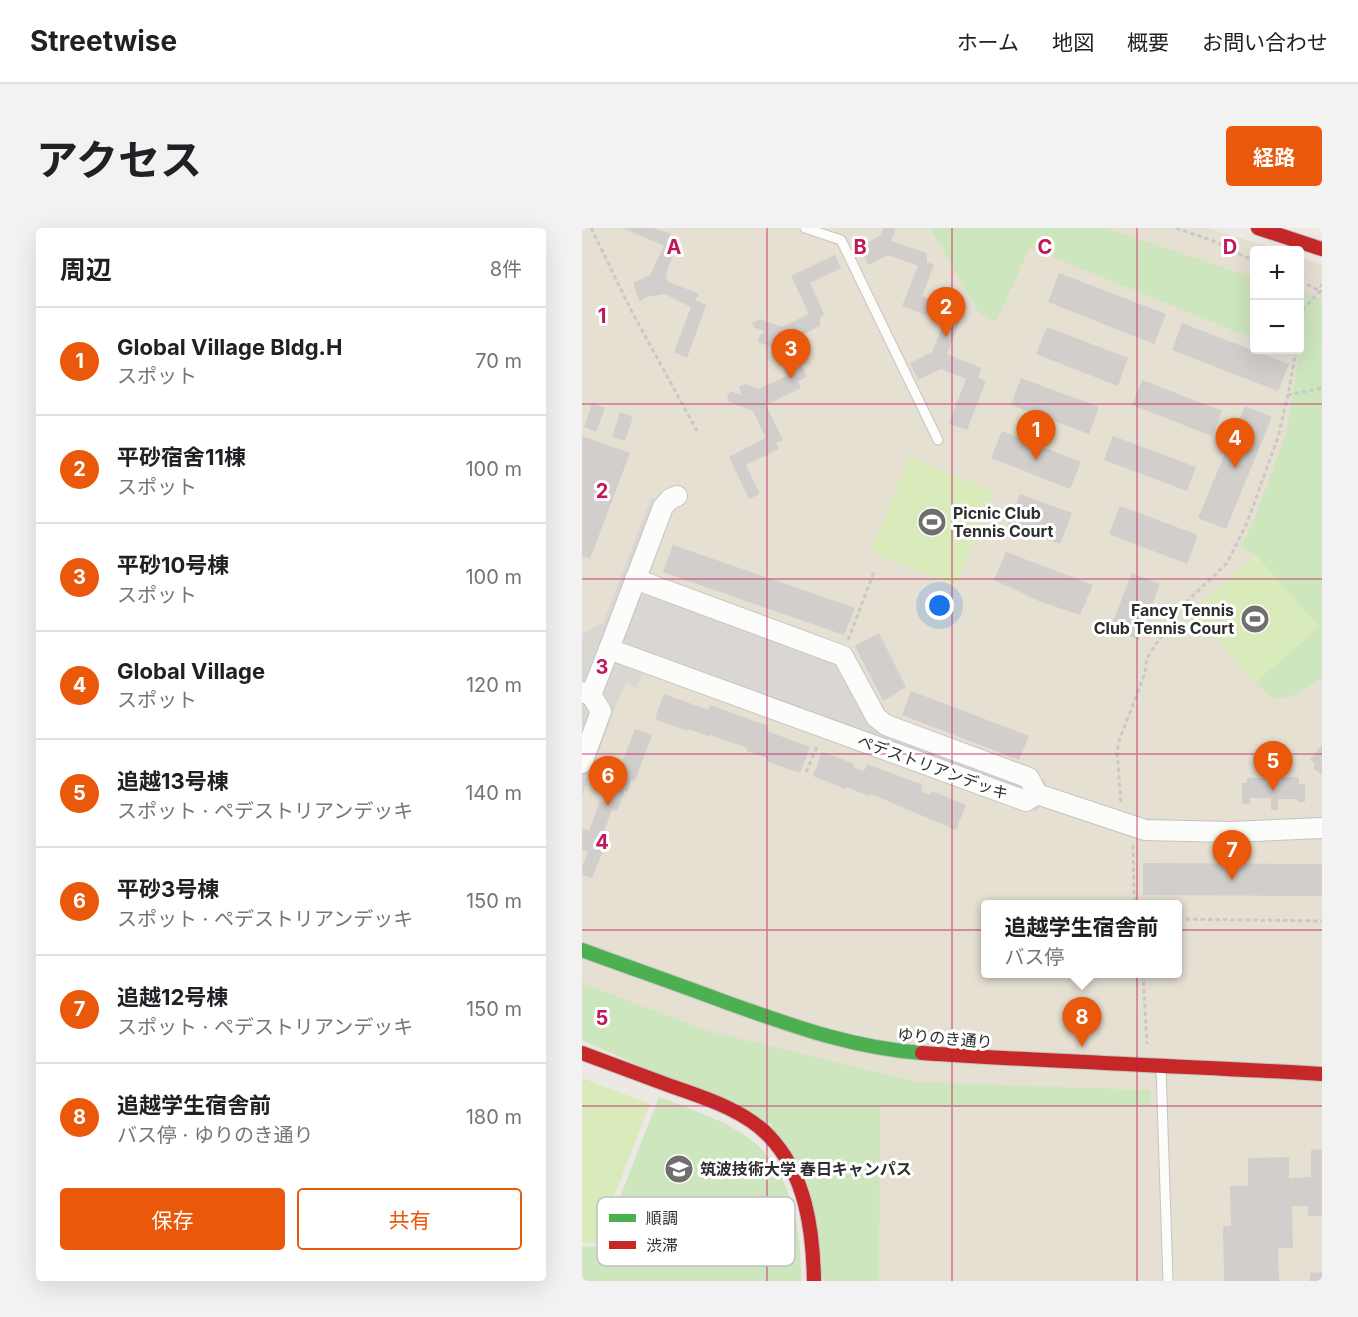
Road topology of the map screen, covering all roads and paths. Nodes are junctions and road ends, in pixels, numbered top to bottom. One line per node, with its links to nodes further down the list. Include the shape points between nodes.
1 (591, 228): 14 (path)
2 (805, 228): 15 (lane, via 841,240)
3 (1176, 228): 6 (path)
4 (1258, 228): 5 (street)
5 (1322, 249)
6 (1250, 259)
7 (1304, 283): 9 (path)
8 (1322, 284): 9 (path)
9 (1321, 291): 10 (path)
10 (1304, 308)
11 (1295, 354): 13 (path)
12 (1322, 388): 13 (path)
13 (1288, 395): 28 (path, via 1275,447 1247,523 1227,563 1177,611 1147,657 1117,752)
14 (697, 431)
15 (938, 440)
16 (676, 496): 18 (street, via 663,507)
17 (874, 572): 20 (path)
18 (635, 579): 19 (street); 20 (street)
19 (609, 649): 21 (street); 23 (street, ペデストリアンデッキ)
20 (843, 656): 22 (street, via 876,717)
21 (586, 693): 25 (street, via 601,711)
22 (886, 725): 24 (street); 27 (street, via 1029,778)
23 (824, 728): 24 (street, ペデストリアンデッキ); 26 (path)
24 (878, 747): 27 (street, ペデストリアンデッキ, via 1026,801)
25 (582, 763)
26 (806, 772)
27 (1037, 794): 28 (street, ペデストリアンデッキ)
28 (1127, 825): 29 (street, ペデストリアンデッキ, via 1145,830 1231,832); 30 (path, via 1132,833)
29 (1322, 828)
30 (1135, 900)
31 (1182, 919): 32 (path)
32 (1322, 921)
33 (582, 950): 37 (street, ゆりのき通り, via 812,1033 853,1044 931,1055)
34 (1143, 978): 35 (path)
35 (1147, 1052)
36 (582, 1053): 39 (street, via 704,1098 769,1136 801,1188 814,1249)
37 (1160, 1064): 38 (street, ゆりのき通り); 40 (lane)
38 (1322, 1074)
39 (814, 1281)
40 (1168, 1281)

